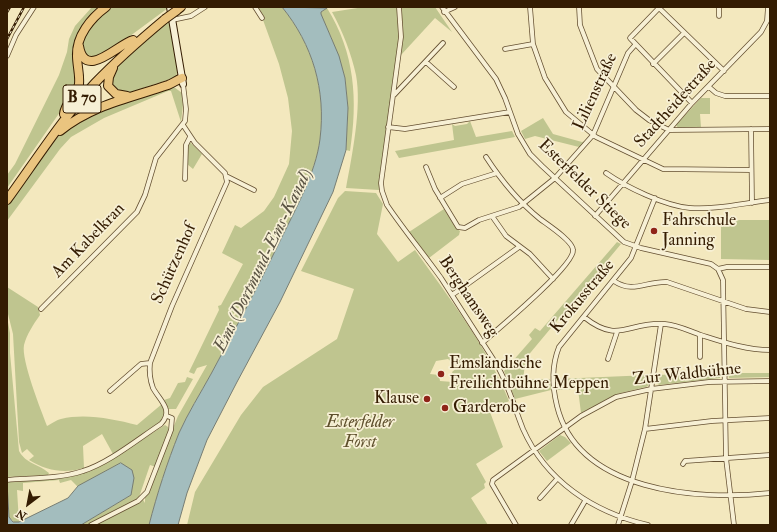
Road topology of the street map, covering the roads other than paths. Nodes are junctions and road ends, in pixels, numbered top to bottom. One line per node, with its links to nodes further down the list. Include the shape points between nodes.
1 (34, 7): 25 (street, via 16,35)
2 (106, 7): 19 (highway, via 89,24)
3 (205, 7): 16 (street, via 191,16)
4 (255, 7): 17 (street)
5 (398, 7): 34 (street, Berghamsweg, via 401,37)
6 (442, 7): 14 (street, Esterfelder Stiege)
7 (454, 7): 14 (street)
8 (530, 7): 22 (street)
9 (579, 7): 33 (street, via 580,25 593,61)
10 (720, 7): 15 (street)
11 (768, 7): 29 (street, Stadtheidestraße, via 764,28)
12 (175, 8): 16 (highway, B 70)
13 (658, 8): 18 (street); 23 (street, via 630,38)
14 (444, 12): 38 (street, Esterfelder Stiege, via 496,79)
15 (719, 16)
16 (167, 18): 20 (highway, B 70); 26 (highway, B 70); 30 (street)
17 (262, 18)
18 (684, 33): 28 (street); 29 (street)
19 (80, 39): 20 (highway, via 82,55 91,60 104,58); 39 (highway, via 76,54 79,83 65,107)
20 (133, 40): 39 (highway, B 70, via 92,80)
21 (443, 43): 27 (street)
22 (533, 44): 24 (street); 45 (street, via 545,78 556,98 566,112)
23 (635, 45): 28 (street); 33 (street, Lilienstraße, via 628,53)
24 (505, 49)
25 (7, 56)
26 (116, 62): 35 (highway, via 108,77 108,86 118,96); 47 (highway, B 70)
27 (426, 62): 31 (street); 34 (street)
28 (653, 64): 37 (street)
29 (724, 71): 32 (street, Stadtheidestraße)
30 (183, 81): 35 (highway); 40 (street, via 186,109)
31 (454, 87)
32 (709, 87): 36 (street, via 725,96); 37 (street, Stadtheidestraße)
33 (614, 88): 44 (street, via 640,113); 45 (street, Lilienstraße)
34 (394, 95): 41 (street, Berghamsweg)
35 (132, 96): 47 (highway, via 84,114)
36 (770, 96)
37 (692, 103): 44 (street, Stadtheidestraße)
38 (510, 112): 41 (street, via 405,128); 55 (street, Esterfelder Stiege, via 530,154)
39 (64, 114): 59 (highway, B 70)
40 (183, 125): 46 (street); 76 (street, Am Kabelkran, via 156,158 137,212)
41 (388, 127): 74 (street, Berghamsweg, via 381,183 384,198 392,213)
42 (752, 129): 43 (street); 44 (street); 51 (street)
43 (770, 129)
44 (669, 130): 49 (street, Stadtheidestraße)
45 (593, 135): 49 (street); 55 (street, Lilienstraße)
46 (190, 137): 54 (street); 56 (street, via 186,145)
47 (50, 139): 62 (highway, B 70)
48 (486, 157): 52 (street)
49 (643, 160): 51 (street, via 667,170); 57 (street, Stadtheidestraße)
50 (426, 168): 60 (street, Lilienstraße)
51 (751, 170): 64 (street)
52 (497, 173): 60 (street, via 462,184); 65 (street)
53 (606, 173): 57 (street)
54 (226, 176): 58 (street); 87 (street, Schützenhof, via 226,185 172,306)
55 (555, 178): 65 (street, Lilienstraße); 67 (street, Esterfelder Stiege)
56 (185, 179)
57 (622, 185): 61 (street); 67 (street, Stadtheidestraße)
58 (254, 190)
59 (7, 193)
60 (440, 198): 66 (street, Lilienstraße, via 456,224 462,228)
61 (655, 198): 64 (street, via 675,206 689,208); 69 (street, Krokusstraße)
62 (7, 200)
63 (770, 200): 64 (street)
64 (752, 202)
65 (525, 204): 66 (street, Lilienstraße); 72 (street, via 573,247 572,257)
66 (492, 216): 68 (street, via 506,236)
67 (595, 216): 69 (street, Esterfelder Stiege, via 621,240)
68 (519, 247): 72 (street, via 530,254); 74 (street)
69 (636, 247): 71 (street, Esterfelder Stiege, via 706,262); 73 (street, Krokusstraße)
70 (770, 267): 71 (street)
71 (718, 269): 75 (street, via 723,280)
72 (553, 280): 83 (street)
73 (614, 281): 75 (street, via 631,288 666,282); 78 (street, Krokusstraße)
74 (452, 295): 83 (street, Berghamsweg)
75 (724, 301): 77 (street, via 750,310); 82 (street)
76 (41, 309)
77 (770, 312)
78 (584, 317): 80 (street, via 597,327); 95 (street, Krokusstraße, via 559,347 553,365 554,394 559,416)
79 (661, 324): 80 (street, via 644,325); 81 (street); 90 (street)
80 (617, 332): 86 (street)
81 (700, 335): 82 (street); 85 (street)
82 (724, 342): 84 (street, via 752,349); 88 (street)
83 (482, 343): 97 (street, Berghamsweg, via 503,377)
84 (770, 350)
85 (700, 357)
86 (608, 359)
87 (150, 363): 91 (street, via 141,364); 92 (street, Schützenhof, via 153,388 166,408)
88 (724, 381): 89 (street, Zur Waldbühne); 90 (street, Zur Waldbühne); 94 (street)
89 (770, 381)
90 (651, 389): 95 (street, Zur Waldbühne, via 616,397); 96 (street)
91 (110, 391)
92 (167, 416): 102 (street, via 156,428 84,471); 109 (street, Schützenhof, via 172,418 171,430 147,492 138,501)
93 (770, 418): 94 (street)
94 (724, 420): 96 (street); 99 (street)
95 (565, 428): 97 (street, Zur Waldbühne); 103 (street, Krokusstraße, via 591,458)
96 (645, 429): 103 (street)
97 (534, 450): 101 (street, Berghamsweg); 110 (street, Zur Waldbühne, via 493,480 492,484)
98 (770, 456): 99 (street)
99 (726, 458): 100 (street, via 685,461); 105 (street)
100 (682, 464)
101 (557, 479): 106 (street); 107 (street, Berghamsweg)
102 (8, 480)
103 (632, 481): 105 (street, Krokusstraße, via 675,491); 108 (street)
104 (770, 493): 105 (street, Krokusstraße)
105 (730, 494): 114 (street)
106 (540, 498)
107 (585, 501): 108 (street, Berghamsweg); 111 (street)
108 (620, 517): 112 (street); 113 (street, Berghamsweg)
109 (91, 525)
110 (516, 525)
111 (571, 525)
112 (618, 525)
113 (648, 525)
114 (734, 525)

